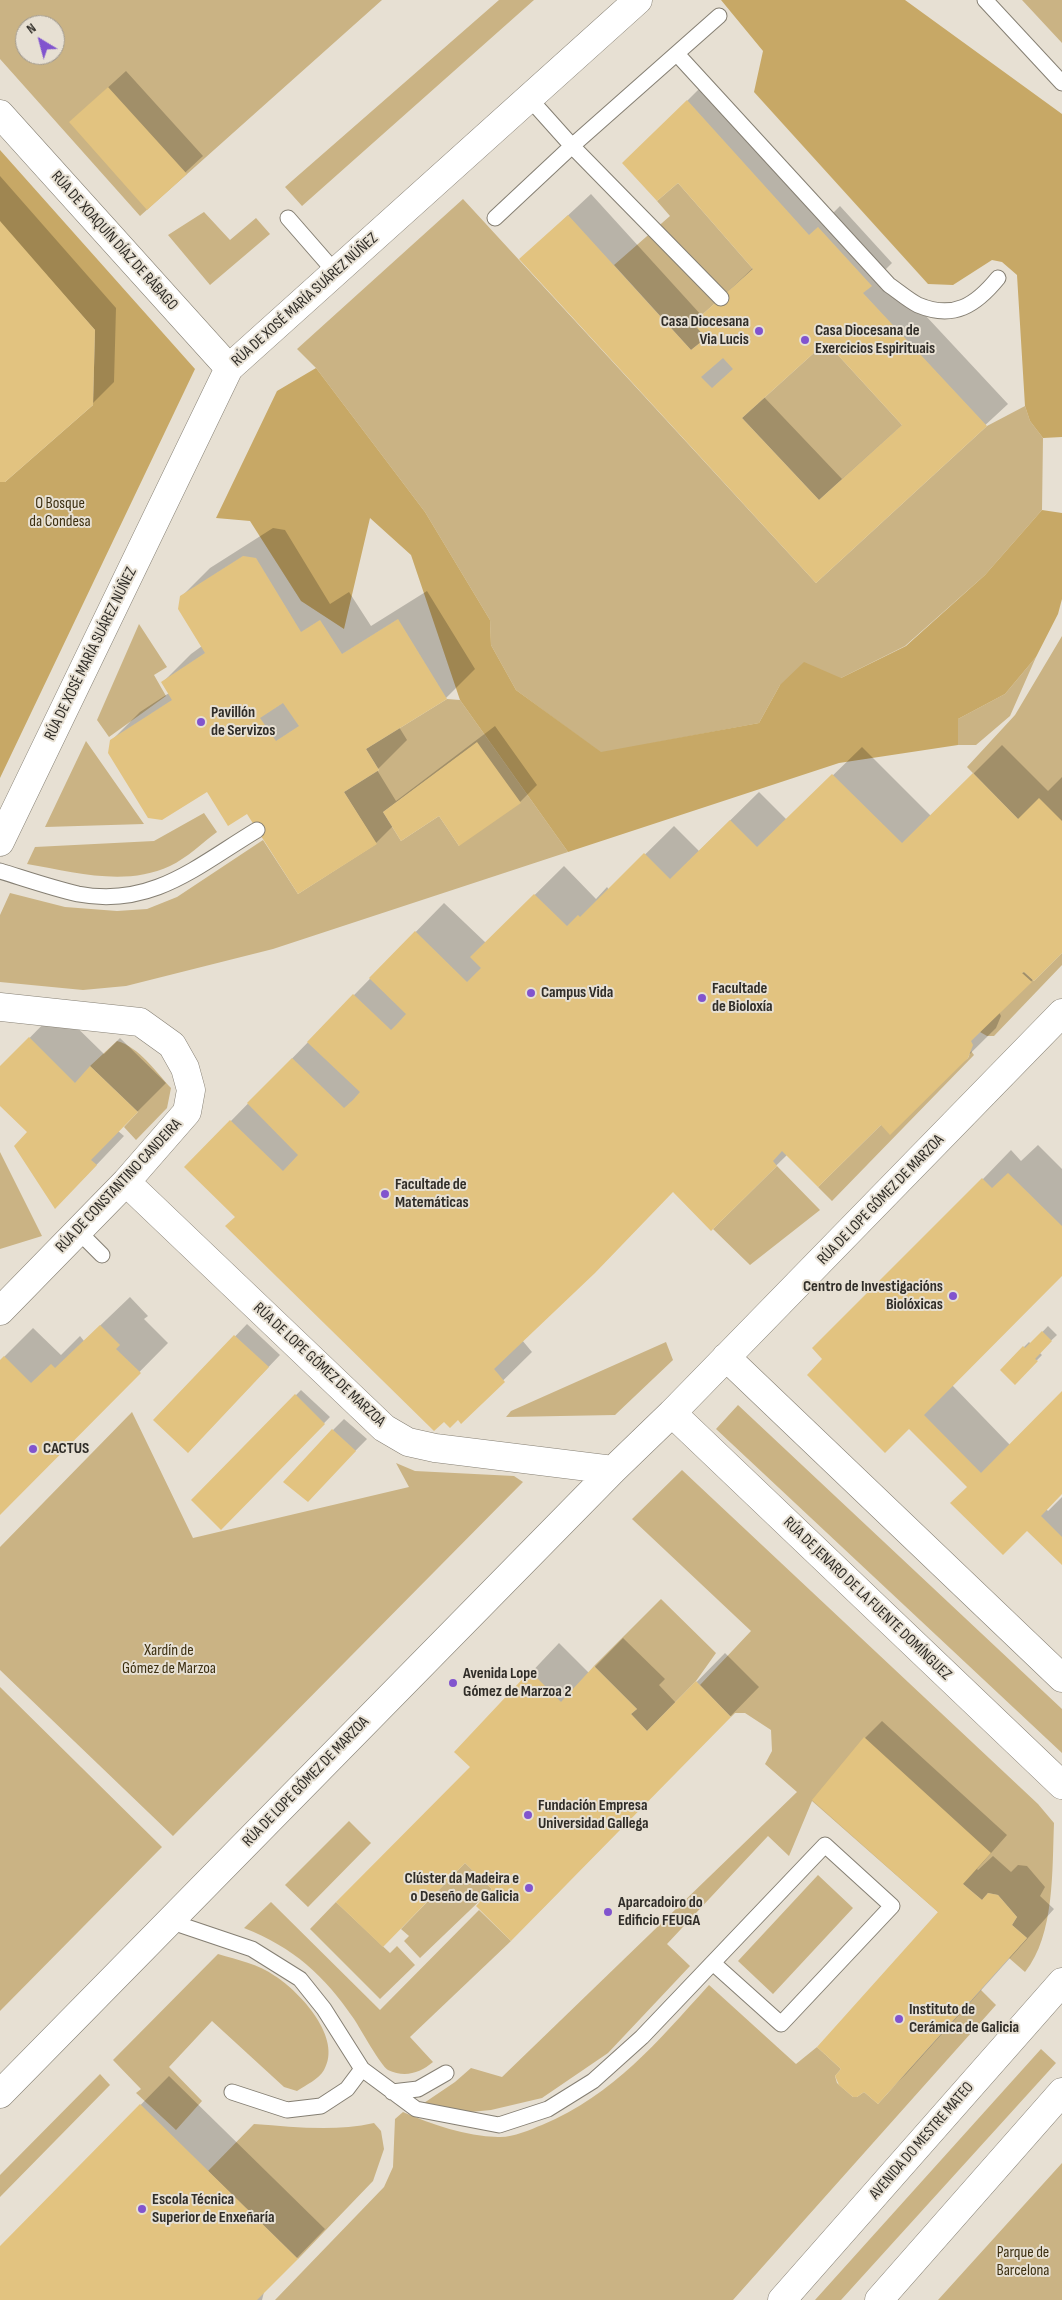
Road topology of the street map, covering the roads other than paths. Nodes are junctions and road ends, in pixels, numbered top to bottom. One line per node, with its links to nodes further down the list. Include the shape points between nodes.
1 (638, 0): 6 (street, RÚA DE XOSÉ MARÍA SUÁREZ NÚÑEZ)
2 (985, 0): 5 (lane)
3 (719, 16): 4 (lane)
4 (677, 54): 8 (lane); 12 (lane, via 889,285 918,304 942,310 964,308 982,297)
5 (1062, 83)
6 (529, 98): 8 (lane); 11 (street, RÚA DE XOSÉ MARÍA SUÁREZ NÚÑEZ)
7 (0, 114): 14 (street, RÚA DE XOAQUÍN DÍAZ DE RÁBAGO)
8 (572, 146): 10 (lane); 13 (lane)
9 (288, 218): 11 (lane)
10 (495, 218)
11 (336, 272): 14 (street, RÚA DE XOSÉ MARÍA SUÁREZ NÚÑEZ)
12 (998, 278)
13 (722, 298)
14 (229, 368): 16 (street, RÚA DE XOSÉ MARÍA SUÁREZ NÚÑEZ)
15 (257, 830): 17 (lane, via 171,882 129,896 77,894)
16 (0, 842)
17 (0, 871)
18 (0, 1007): 20 (street, RÚA DE CONSTANTINO CANDEIRA, via 140,1022 172,1045 185,1068 191,1090 187,1112)
19 (1062, 1013): 24 (street, RÚA DE LOPE GÓMEZ DE MARZOA)
20 (126, 1182): 21 (street, RÚA DE CONSTANTINO CANDEIRA); 26 (street, RÚA DE LOPE GÓMEZ DE MARZOA, via 384,1428 408,1442 434,1448)
21 (78, 1231): 22 (lane); 23 (street, RÚA DE CONSTANTINO CANDEIRA)
22 (102, 1255)
23 (0, 1311)
24 (726, 1358): 25 (street, RÚA DE LOPE GÓMEZ DE MARZOA); 27 (street)
25 (672, 1413): 26 (street, RÚA DE LOPE GÓMEZ DE MARZOA); 28 (street, RÚA DE JENARO DE LA FUENTE DOMÍNGUEZ)
26 (613, 1470): 29 (street, RÚA DE LOPE GÓMEZ DE MARZOA)
27 (1062, 1678)
28 (1062, 1785)
29 (169, 1922): 32 (lane, via 252,1949 300,1979 324,2009); 37 (street, RÚA DE LOPE GÓMEZ DE MARZOA)
30 (713, 1963): 30 (lane, via 781,2024 892,1906 825,1844); 35 (lane, via 642,2037 593,2081 548,2108 499,2125 416,2109)
31 (1062, 1982): 38 (street, AVENIDA DO MESTRE MATEO)
32 (362, 2069): 34 (lane, via 347,2088 321,2106 288,2110); 35 (lane)
33 (446, 2073): 35 (lane, via 418,2089)
34 (232, 2092)
35 (392, 2092)
36 (1062, 2092): 39 (street)
37 (0, 2094)
38 (782, 2300)
39 (879, 2300)

